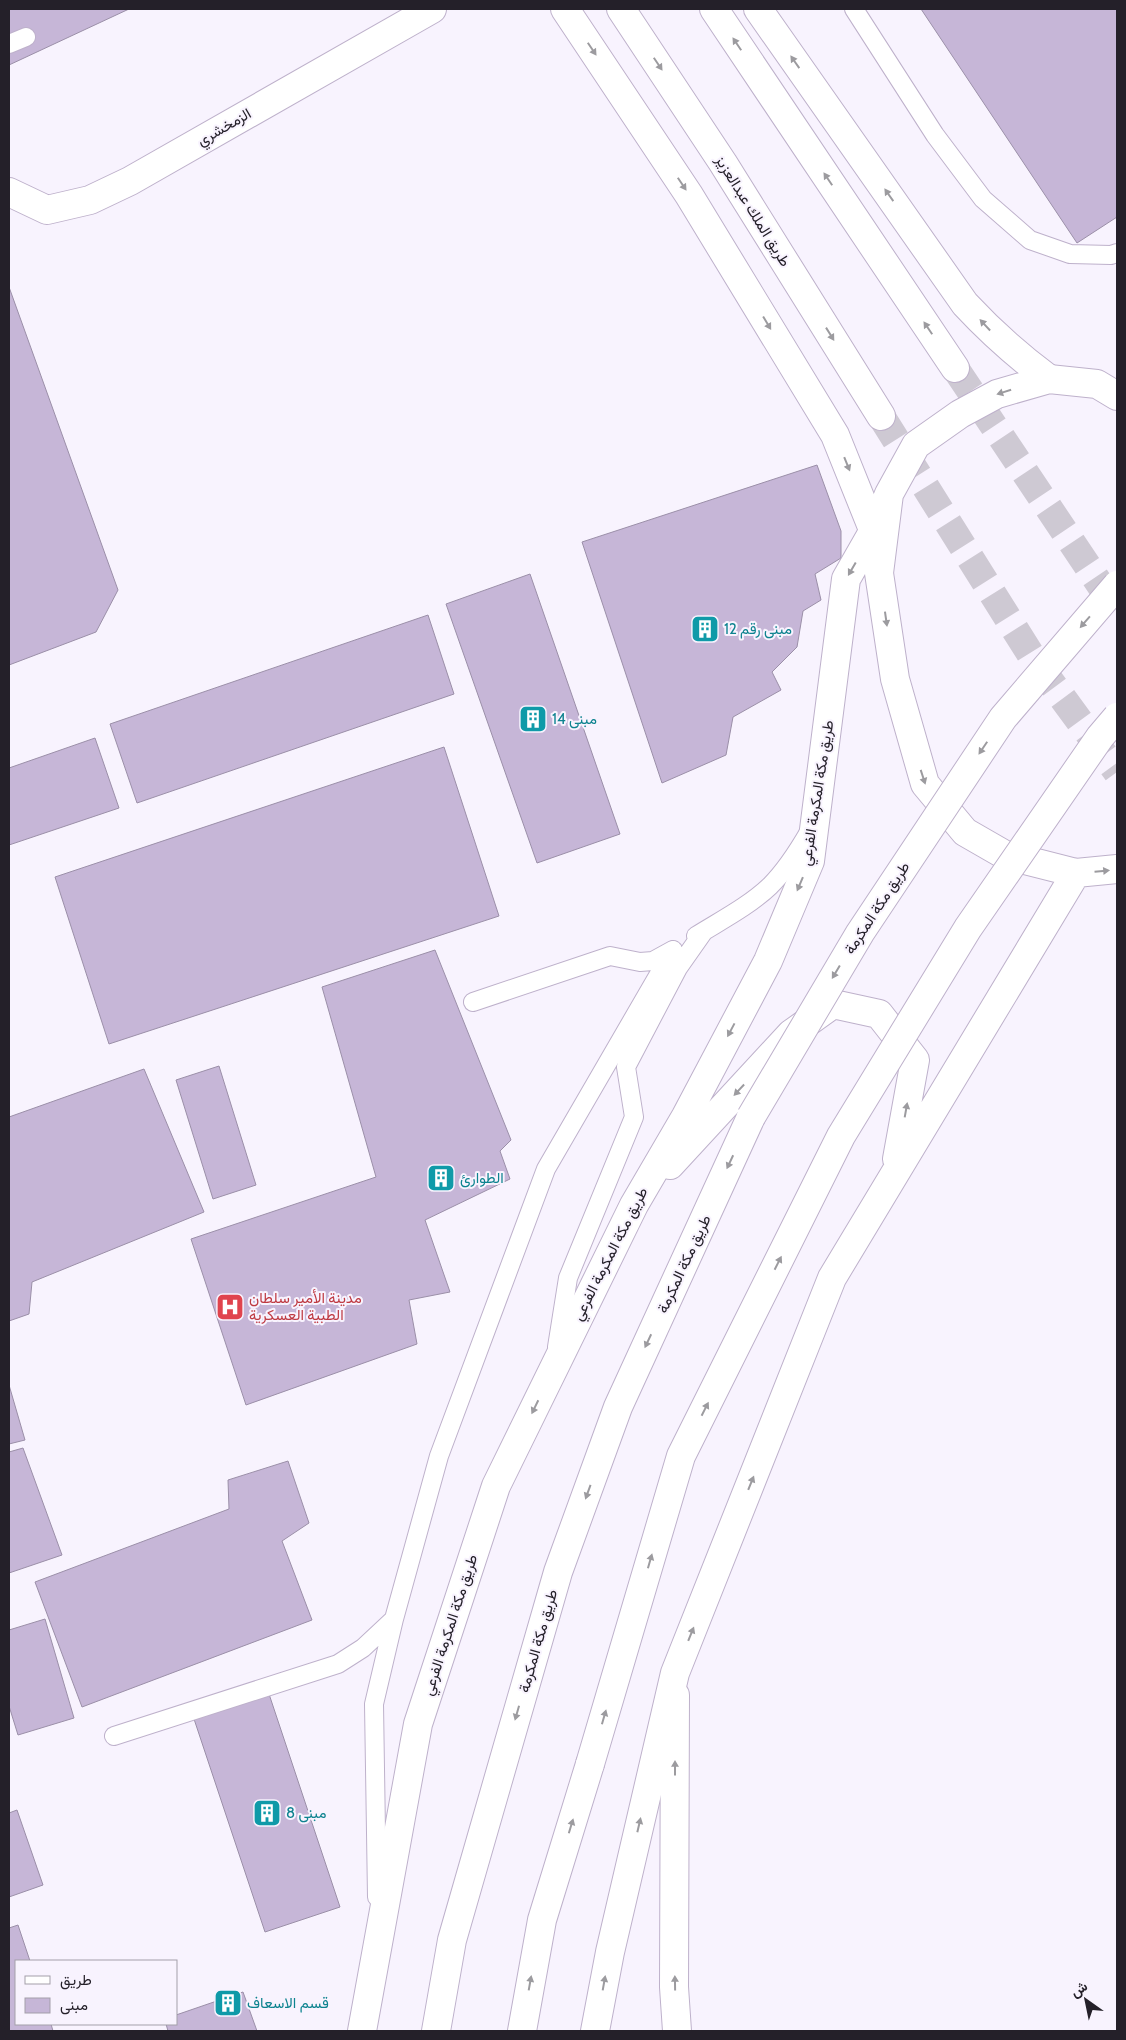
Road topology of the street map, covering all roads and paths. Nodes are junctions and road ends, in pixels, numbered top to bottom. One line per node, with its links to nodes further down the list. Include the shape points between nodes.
1 (432, 9): 9 (main road, الزمخشري, via 130,181 90,200 47,210)
2 (565, 9): 15 (main road, one-way to 15, via 689,195 835,435)
3 (621, 9): 14 (main road, طريق الملك عبدالعزيز, one-way to 14, via 723,163)
4 (714, 9): 11 (main road, one-way to 4)
5 (758, 9): 12 (main road, one-way to 5, via 1018,357 965,304)
6 (854, 9): 10 (lane, via 936,135 983,199 1030,240 1070,254)
7 (26, 37): 8 (lane)
8 (9, 44)
9 (9, 192)
10 (1117, 254)
11 (955, 368)
12 (1049, 379): 13 (main road); 15 (main road, طريق مكة المكرمة الفرعي, one-way to 15, via 997,394 960,414 916,445 889,494)
13 (1110, 387)
14 (881, 416)
15 (878, 542): 18 (main road, طريق مكة المكرمة الفرعي, one-way to 18, via 846,579); 20 (main road, one-way to 20, via 879,573 895,678 925,784 965,832 1004,856)
16 (1117, 585): 32 (main road, طريق مكة المكرمة, one-way to 32, bridge, via 1003,718 860,933 751,1117 618,1407 558,1572 452,1940)
17 (1117, 717): 33 (main road, one-way to 17, bridge, via 542,1920 681,1456 841,1136 968,928)
18 (815, 824): 21 (lane, via 793,858 769,886); 25 (main road, طريق مكة المكرمة الفرعي, one-way to 25, via 810,861 768,961 686,1116)
19 (1117, 869): 20 (main road, one-way to 19)
20 (1076, 873): 24 (main road)
21 (704, 931): 22 (lane); 26 (lane, via 678,968 626,1067 634,1118 568,1278)
22 (673, 950): 23 (lane, via 653,962 610,956); 27 (lane, via 546,1169 439,1456)
23 (473, 1002)
24 (894, 1176): 25 (main road, one-way to 25, via 915,1060 879,1014 833,1004 791,1034); 28 (main road, one-way to 24, via 832,1278)
25 (634, 1205): 26 (main road, طريق مكة المكرمة الفرعي)
26 (553, 1369): 30 (main road, طريق مكة المكرمة الفرعي, one-way to 30, via 496,1486 418,1724)
27 (394, 1619): 29 (lane, via 363,1648 338,1664); 30 (lane, via 374,1704)
28 (675, 1673): 34 (main road, one-way to 28, via 610,1952); 35 (main road, one-way to 28, via 674,1987)
29 (114, 1736)
30 (378, 1946): 31 (main road, طريق مكة المكرمة الفرعي)
31 (362, 2031)
32 (436, 2031)
33 (522, 2031)
34 (595, 2031)
35 (677, 2031)

